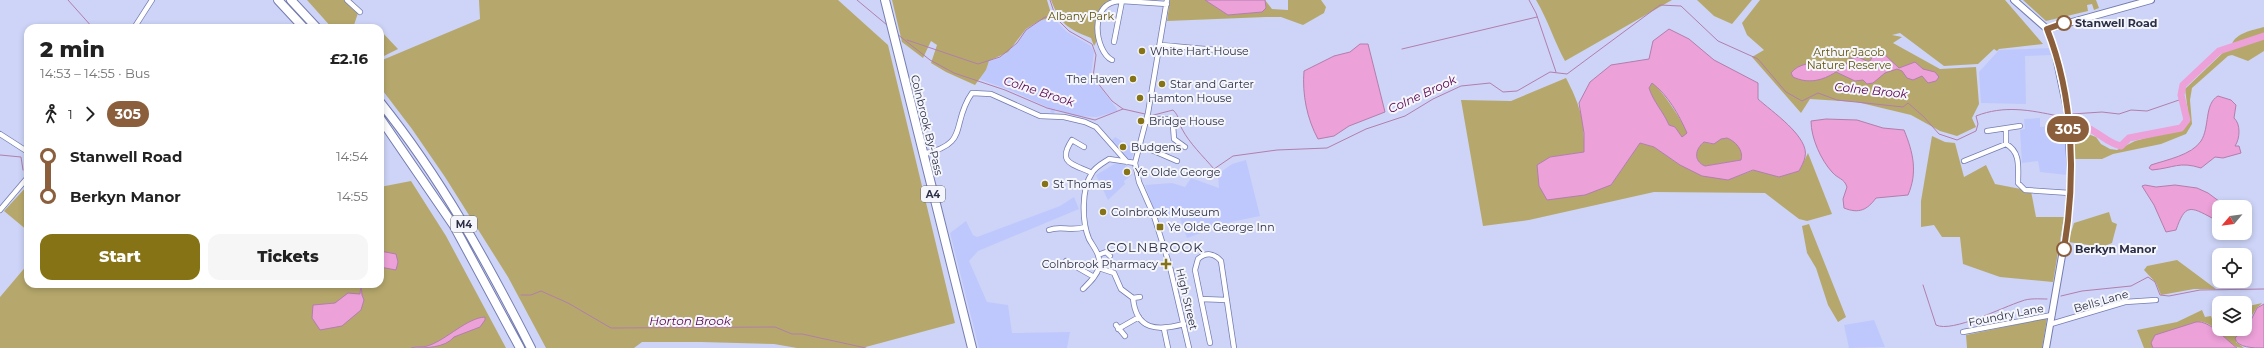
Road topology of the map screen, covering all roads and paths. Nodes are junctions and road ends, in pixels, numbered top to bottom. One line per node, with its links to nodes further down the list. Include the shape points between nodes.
1 (152, 0): 11 (street)
2 (278, 0): 12 (highway)
3 (292, 0): 13 (highway)
4 (348, 0): 10 (street)
5 (885, 0): 32 (highway, Colnbrook By-Pass / A4)
6 (2014, 0): 14 (street)
7 (2151, 0): 14 (street)
8 (1122, 1): 9 (street); 15 (street); 18 (street, via 1113,0 1104,6 1098,17 1104,55)
9 (1167, 2): 16 (street)
10 (360, 12)
11 (137, 24)
12 (300, 24)
13 (313, 24)
14 (2047, 29): 40 (street, via 2055,52 2067,109)
15 (1114, 42)
16 (1160, 45): 17 (street, via 1197,47 1209,51); 20 (street)
17 (1239, 50)
18 (1112, 60)
19 (384, 108): 66 (highway, M4, via 447,195 490,269)
20 (1146, 121): 27 (street); 31 (street, via 1167,119 1173,125 1174,139 1184,146)
21 (384, 123): 65 (highway, M4, via 419,171 454,226)
22 (2020, 126): 23 (street)
23 (2006, 129): 24 (street); 26 (street)
24 (1987, 132)
25 (0, 134): 29 (street)
26 (2006, 144): 35 (street); 40 (street, via 2013,148 2018,157 2018,183 2025,190)
27 (1140, 145): 34 (street); 37 (street)
28 (1084, 147): 38 (street, via 1072,140 1066,149 1068,162)
29 (24, 149)
30 (1115, 149): 32 (street, via 1096,128 1085,122 1064,117 1040,116 991,94 972,93 963,109 956,138 940,150); 33 (street); 36 (street)
31 (1179, 150)
32 (923, 154): 67 (highway, Colnbrook By-Pass / A4)
33 (1114, 159): 36 (street); 38 (street, via 1108,159)
34 (1177, 161)
35 (1964, 161)
36 (1126, 162): 37 (street)
37 (1135, 163): 59 (street, High Street, via 1139,182 1154,216 1170,267)
38 (1092, 173): 42 (street, via 1085,197)
39 (24, 182): 41 (street)
40 (2070, 193): 57 (street, via 2065,243)
41 (0, 210)
42 (1085, 227): 43 (street); 44 (street)
43 (1049, 230)
44 (1098, 255): 45 (street, via 1106,252); 49 (street)
45 (1110, 256)
46 (1074, 259): 48 (street)
47 (1066, 261): 48 (street)
48 (1071, 264): 50 (street)
49 (1099, 268): 50 (street); 53 (street, via 1114,274 1121,290)
50 (1094, 277): 51 (street)
51 (1083, 289)
52 (1140, 297): 53 (street)
53 (1133, 298): 58 (street, via 1134,309)
54 (1201, 299): 55 (street); 55 (street, via 1195,264 1202,256 1211,254 1221,261); 64 (street)
55 (1227, 300): 70 (street)
56 (2156, 300): 60 (street, Bells Lane, via 2125,302)
57 (2052, 315): 60 (street); 62 (street, Foundry Lane)
58 (1139, 317): 61 (street, via 1147,325); 63 (street, via 1117,327)
59 (1184, 324): 61 (street); 69 (street, High Street)
60 (2051, 324): 71 (street)
61 (1164, 329): 68 (street)
62 (1963, 332)
63 (1125, 336)
64 (1210, 343)
65 (520, 348)
66 (531, 348)
67 (972, 348)
68 (1168, 348)
69 (1189, 348)
70 (1234, 348)
71 (2046, 348)

